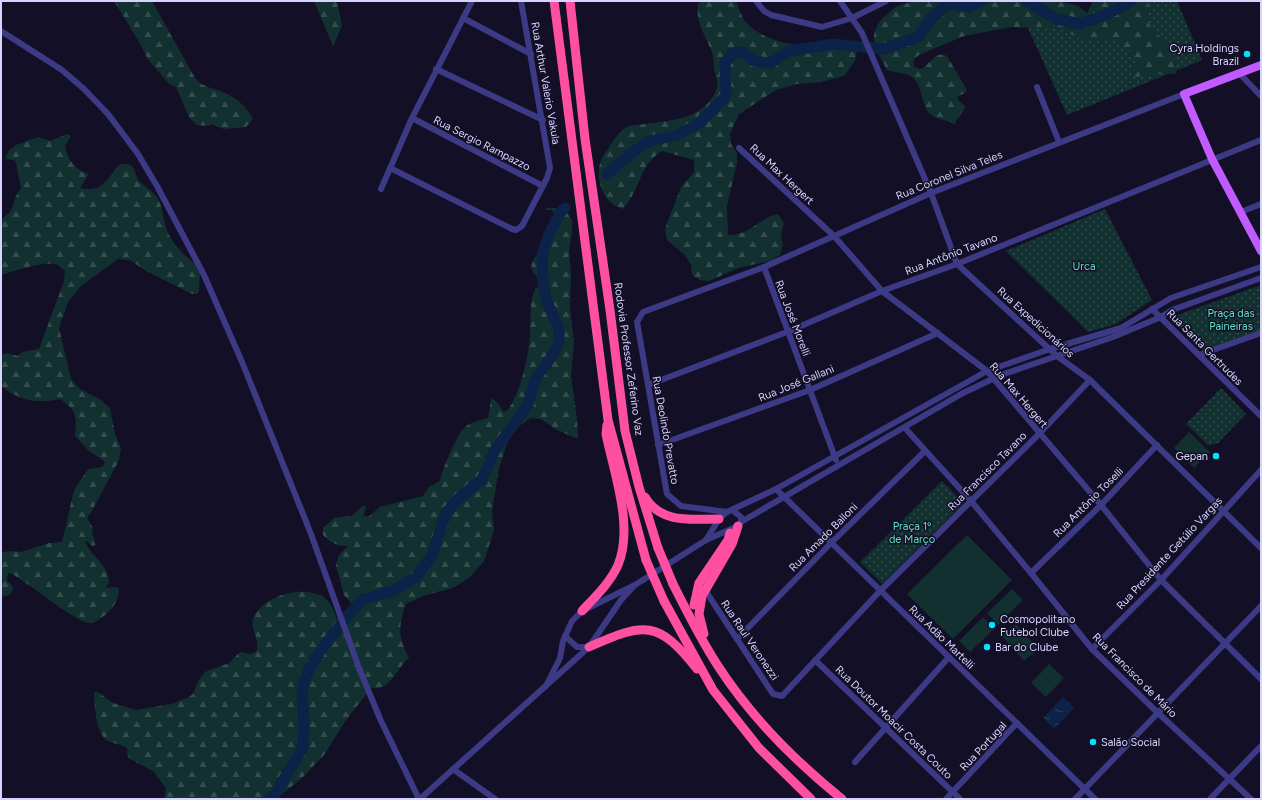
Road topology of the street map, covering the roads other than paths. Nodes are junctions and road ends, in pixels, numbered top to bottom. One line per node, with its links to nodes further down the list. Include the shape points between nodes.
1 (472, 1): 8 (street)
2 (521, 1): 11 (street, Rua Arthur Valerio Vakula)
3 (554, 1): 52 (highway)
4 (570, 1): 61 (highway, Rodovia Professor Zeferino Vaz, via 585,139 625,431)
5 (756, 1): 9 (street, via 771,15 814,26 830,26)
6 (840, 1): 9 (street, Rua Expedicionários)
7 (886, 1): 9 (street)
8 (463, 18): 11 (street); 13 (street)
9 (852, 18): 27 (street, Rua Expedicionários, via 862,33)
10 (1, 31): 102 (street, via 62,70 84,89 108,114 138,154 157,186 204,275 242,362 311,534 359,668 381,721)
11 (531, 54): 19 (street, Rua Arthur Valerio Vakula)
12 (1261, 65): 14 (main road, Rua Coronel Silva Teles)
13 (436, 69): 18 (street); 19 (street)
14 (1239, 73): 16 (main road, Rua Coronel Silva Teles); 17 (street)
15 (1037, 88): 21 (street)
16 (1184, 94): 21 (street, Rua Coronel Silva Teles); 23 (main road)
17 (1261, 96)
18 (412, 118): 24 (street); 25 (street, Rua Sergio Rampazzo)
19 (543, 120): 25 (street, Rua Arthur Valerio Vakula, via 550,168)
20 (1261, 140): 23 (street, Rua Antônio Tavano)
21 (1059, 142): 27 (street, Rua Coronel Silva Teles)
22 (740, 148): 30 (street, Rua Max Hergert)
23 (1212, 159): 29 (main road); 32 (street, Rua Antônio Tavano)
24 (390, 168): 25 (street, via 512,229 519,229 522,226); 26 (street)
25 (543, 186)
26 (381, 189)
27 (931, 193): 30 (street, Rua Coronel Silva Teles); 32 (street, Rua Expedicionários)
28 (1261, 204): 29 (street)
29 (1240, 212): 31 (main road)
30 (834, 236): 33 (street, Rua Coronel Silva Teles); 36 (street, Rua Max Hergert)
31 (1261, 251)
32 (957, 264): 36 (street, Rua Antônio Tavano); 43 (street, Rua Expedicionários)
33 (764, 267): 38 (street, Rua Coronel Silva Teles); 40 (street, Rua José Morelli)
34 (1261, 267): 37 (street, via 1171,298)
35 (1261, 278): 39 (street, via 1172,310)
36 (882, 291): 40 (street, Rua Antônio Tavano); 41 (street, Rua Max Hergert)
37 (1152, 309): 39 (street, Rua Santa Gertrudes); 43 (street, via 1120,328)
38 (647, 310): 49 (street, Rua Deolindo Prevatto, via 640,315 637,322)
39 (1161, 317): 44 (street, Rua Santa Gertrudes); 45 (street)
40 (787, 332): 49 (street, Rua Antônio Tavano); 50 (street, Rua José Morelli)
41 (938, 333): 46 (street, Rua Max Hergert); 50 (street, Rua José Gallani)
42 (1261, 333): 44 (street)
43 (1050, 349): 45 (street, Rua Expedicionários); 46 (street)
44 (1199, 355): 51 (street, Rua Santa Gertrudes)
45 (1058, 356): 47 (street); 48 (street, Rua Expedicionários)
46 (987, 371): 47 (street, Rua Max Hergert); 58 (street)
47 (994, 379): 53 (street); 54 (street, Rua Max Hergert)
48 (1090, 380): 54 (street, Rua Francisco Tavano); 56 (street, Rua Expedicionários)
49 (648, 385): 55 (street, Rua Deolindo Prevatto)
50 (810, 390): 55 (street, Rua José Gallani); 58 (street, Rua José Morelli)
51 (1261, 416)
52 (608, 420): 79 (highway, via 606,434 624,517 622,551 618,566 610,580); 91 (highway, bridge, via 646,560 664,601)
53 (905, 428): 57 (street, Rua Francisco de Mário); 59 (street)
54 (1040, 433): 64 (street, Rua Francisco Tavano); 65 (street, Rua Max Hergert)
55 (658, 445): 66 (street, Rua Deolindo Prevatto, via 664,484 667,494 674,501 692,509)
56 (1157, 445): 65 (street, Rua Antônio Toselli); 67 (street, Rua Expedicionários)
57 (925, 450): 64 (street, Rua Francisco de Mário); 71 (street, Rua Amado Balloni)
58 (835, 456): 59 (street, Rua José Morelli); 62 (street)
59 (839, 464): 63 (street)
60 (1261, 470): 67 (street, Rua Presidente Getúlio Vargas)
61 (639, 487): 68 (highway, via 648,503 665,516); 80 (highway, Rodovia Professor Zeferino Vaz, bridge, via 658,548)
62 (776, 489): 63 (street, Rua Adão Martelli); 66 (street)
63 (783, 496): 69 (street); 71 (street, Rua Adão Martelli)
64 (971, 501): 73 (street, Rua Francisco de Mário); 77 (street, Rua Francisco Tavano)
65 (1101, 505): 73 (street, Rua Antônio Toselli); 74 (street, Rua Max Hergert)
66 (729, 511): 68 (street); 69 (street, via 741,517)
67 (1222, 511): 72 (street, Rua Expedicionários); 74 (street, Rua Presidente Getúlio Vargas)
68 (719, 519): 70 (street)
69 (737, 526): 70 (street); 76 (highway, via 732,544); 80 (highway, via 699,583 694,602)
70 (706, 540): 75 (street)
71 (831, 543): 77 (street, Rua Adão Martelli); 82 (street, Rua Amado Balloni)
72 (1261, 548)
73 (1031, 572): 85 (street, Rua Francisco de Mário)
74 (1160, 580): 83 (street, Rua Max Hergert); 85 (street, Rua Presidente Getúlio Vargas)
75 (635, 585): 79 (street); 84 (street, via 621,600)
76 (704, 590): 82 (street, Rua Raul Veronezzi); 86 (highway, via 699,614)
77 (880, 591): 87 (street, Rua Adão Martelli); 88 (street, Rua Francisco Tavano)
78 (1261, 606): 83 (street)
79 (582, 611): 81 (street, via 572,621)
80 (693, 622): 86 (highway, Rodovia Professor Zeferino Vaz)
81 (565, 636): 84 (street, via 577,647); 90 (street, via 560,658)
82 (737, 639): 92 (street, Rua Raul Veronezzi, via 773,694)
83 (1224, 644): 89 (street, Rua Max Hergert); 93 (street)
84 (589, 647): 90 (street); 91 (highway, via 635,630 649,629 664,634)
85 (1092, 649): 93 (street, Rua Francisco de Mário)
86 (708, 651): 105 (highway, Rodovia Professor Zeferino Vaz, via 733,687 769,730 810,773)
87 (949, 658): 94 (street, Rua Adão Martelli); 95 (street)
88 (815, 660): 92 (street, Rua Francisco Tavano); 95 (street, Rua Doutor Moacir Costa Couto)
89 (1261, 679)
90 (546, 686): 98 (street)
91 (713, 690): 104 (highway, via 759,748)
92 (782, 696)
93 (1158, 713): 99 (street, Rua Francisco de Mário); 100 (street)
94 (1017, 724): 100 (street, Rua Adão Martelli); 101 (street, Rua Portugal)
95 (886, 728): 97 (street); 101 (street, Rua Doutor Moacir Costa Couto)
96 (1261, 746): 99 (street)
97 (855, 762)
98 (453, 769): 102 (street); 103 (street)
99 (1229, 779): 110 (street); 111 (street, Rua Francisco de Mário)
100 (1084, 789): 108 (street); 109 (street, Rua Adão Martelli)
101 (953, 792): 106 (street, Rua Portugal); 107 (street, Rua Doutor Moacir Costa Couto)
102 (420, 799)
103 (495, 799)
104 (811, 799)
105 (842, 799)
106 (946, 799)
107 (960, 799)
108 (1075, 799)
109 (1095, 799)
110 (1210, 799)
111 (1251, 799)

